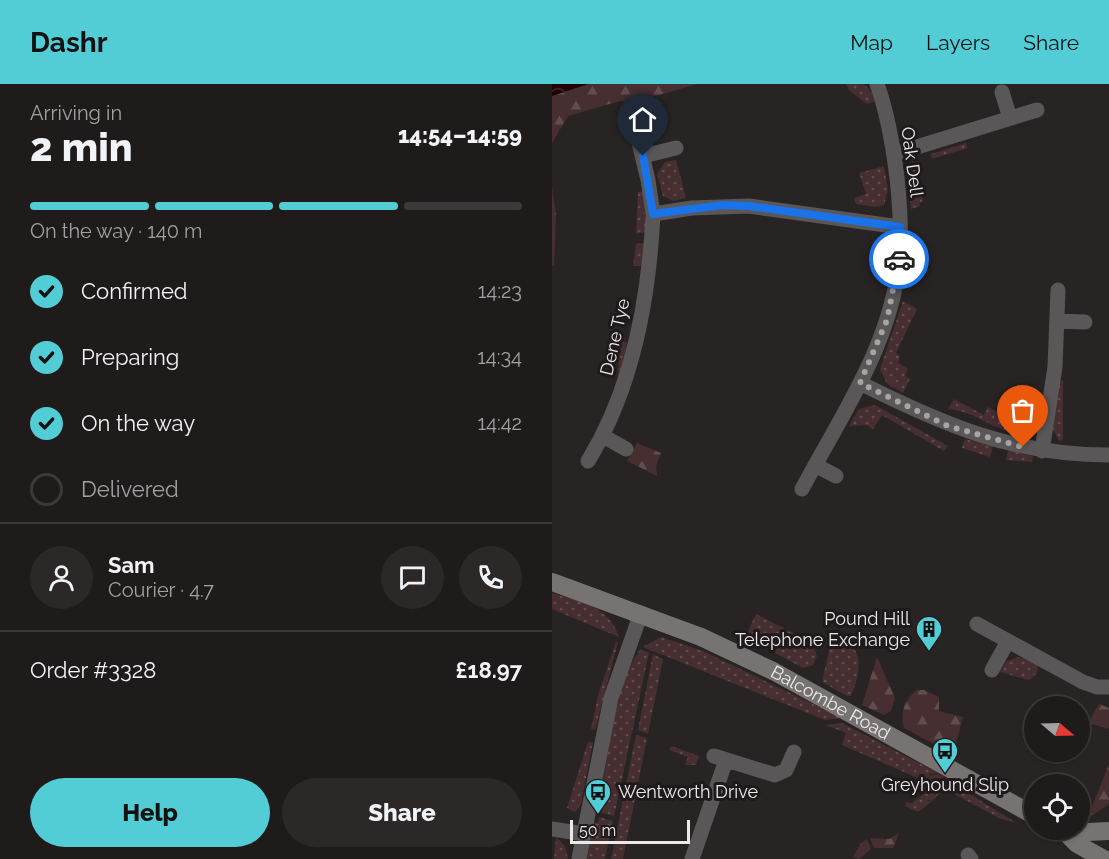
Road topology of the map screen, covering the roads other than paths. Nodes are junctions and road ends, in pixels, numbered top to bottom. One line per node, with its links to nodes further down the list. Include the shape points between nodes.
1 (877, 84): 7 (street, Oak Dell)
2 (1002, 92): 4 (street)
3 (1037, 110): 4 (street)
4 (1010, 118): 7 (street)
5 (636, 130): 8 (street, Dene Tye)
6 (676, 148): 8 (street)
7 (894, 154): 10 (street, Oak Dell)
8 (643, 156): 9 (street, Dene Tye)
9 (653, 214): 10 (street, via 723,205 749,206); 15 (street, Dene Tye, via 647,285 631,357)
10 (900, 227): 14 (street, Oak Dell, via 899,264 889,310)
11 (1058, 290): 12 (street)
12 (1057, 321): 13 (street); 17 (street, via 1055,367)
13 (1085, 322)
14 (860, 383): 17 (street, via 963,431); 20 (street, Oak Dell)
15 (603, 436): 16 (street); 19 (street, Dene Tye)
16 (626, 449)
17 (1042, 451): 18 (street)
18 (1109, 455)
19 (588, 461)
20 (815, 465): 21 (street); 22 (street, Oak Dell)
21 (836, 476)
22 (802, 489)
23 (552, 582): 24 (main road, Balcombe Road)
24 (641, 613): 30 (main road, Balcombe Road, via 775,672); 34 (street, via 611,698)
25 (977, 624): 26 (street)
26 (1008, 641): 27 (street); 28 (street, via 1083,682)
27 (992, 670)
28 (1109, 687)
29 (794, 752): 37 (street, via 786,770 775,775 720,758)
30 (1024, 810)
31 (552, 829): 34 (street)
32 (1090, 831): 33 (main road)
33 (1109, 831)
34 (584, 834): 36 (street)
35 (1073, 840): 38 (main road)
36 (579, 859)
37 (692, 859)
38 (1104, 859)

